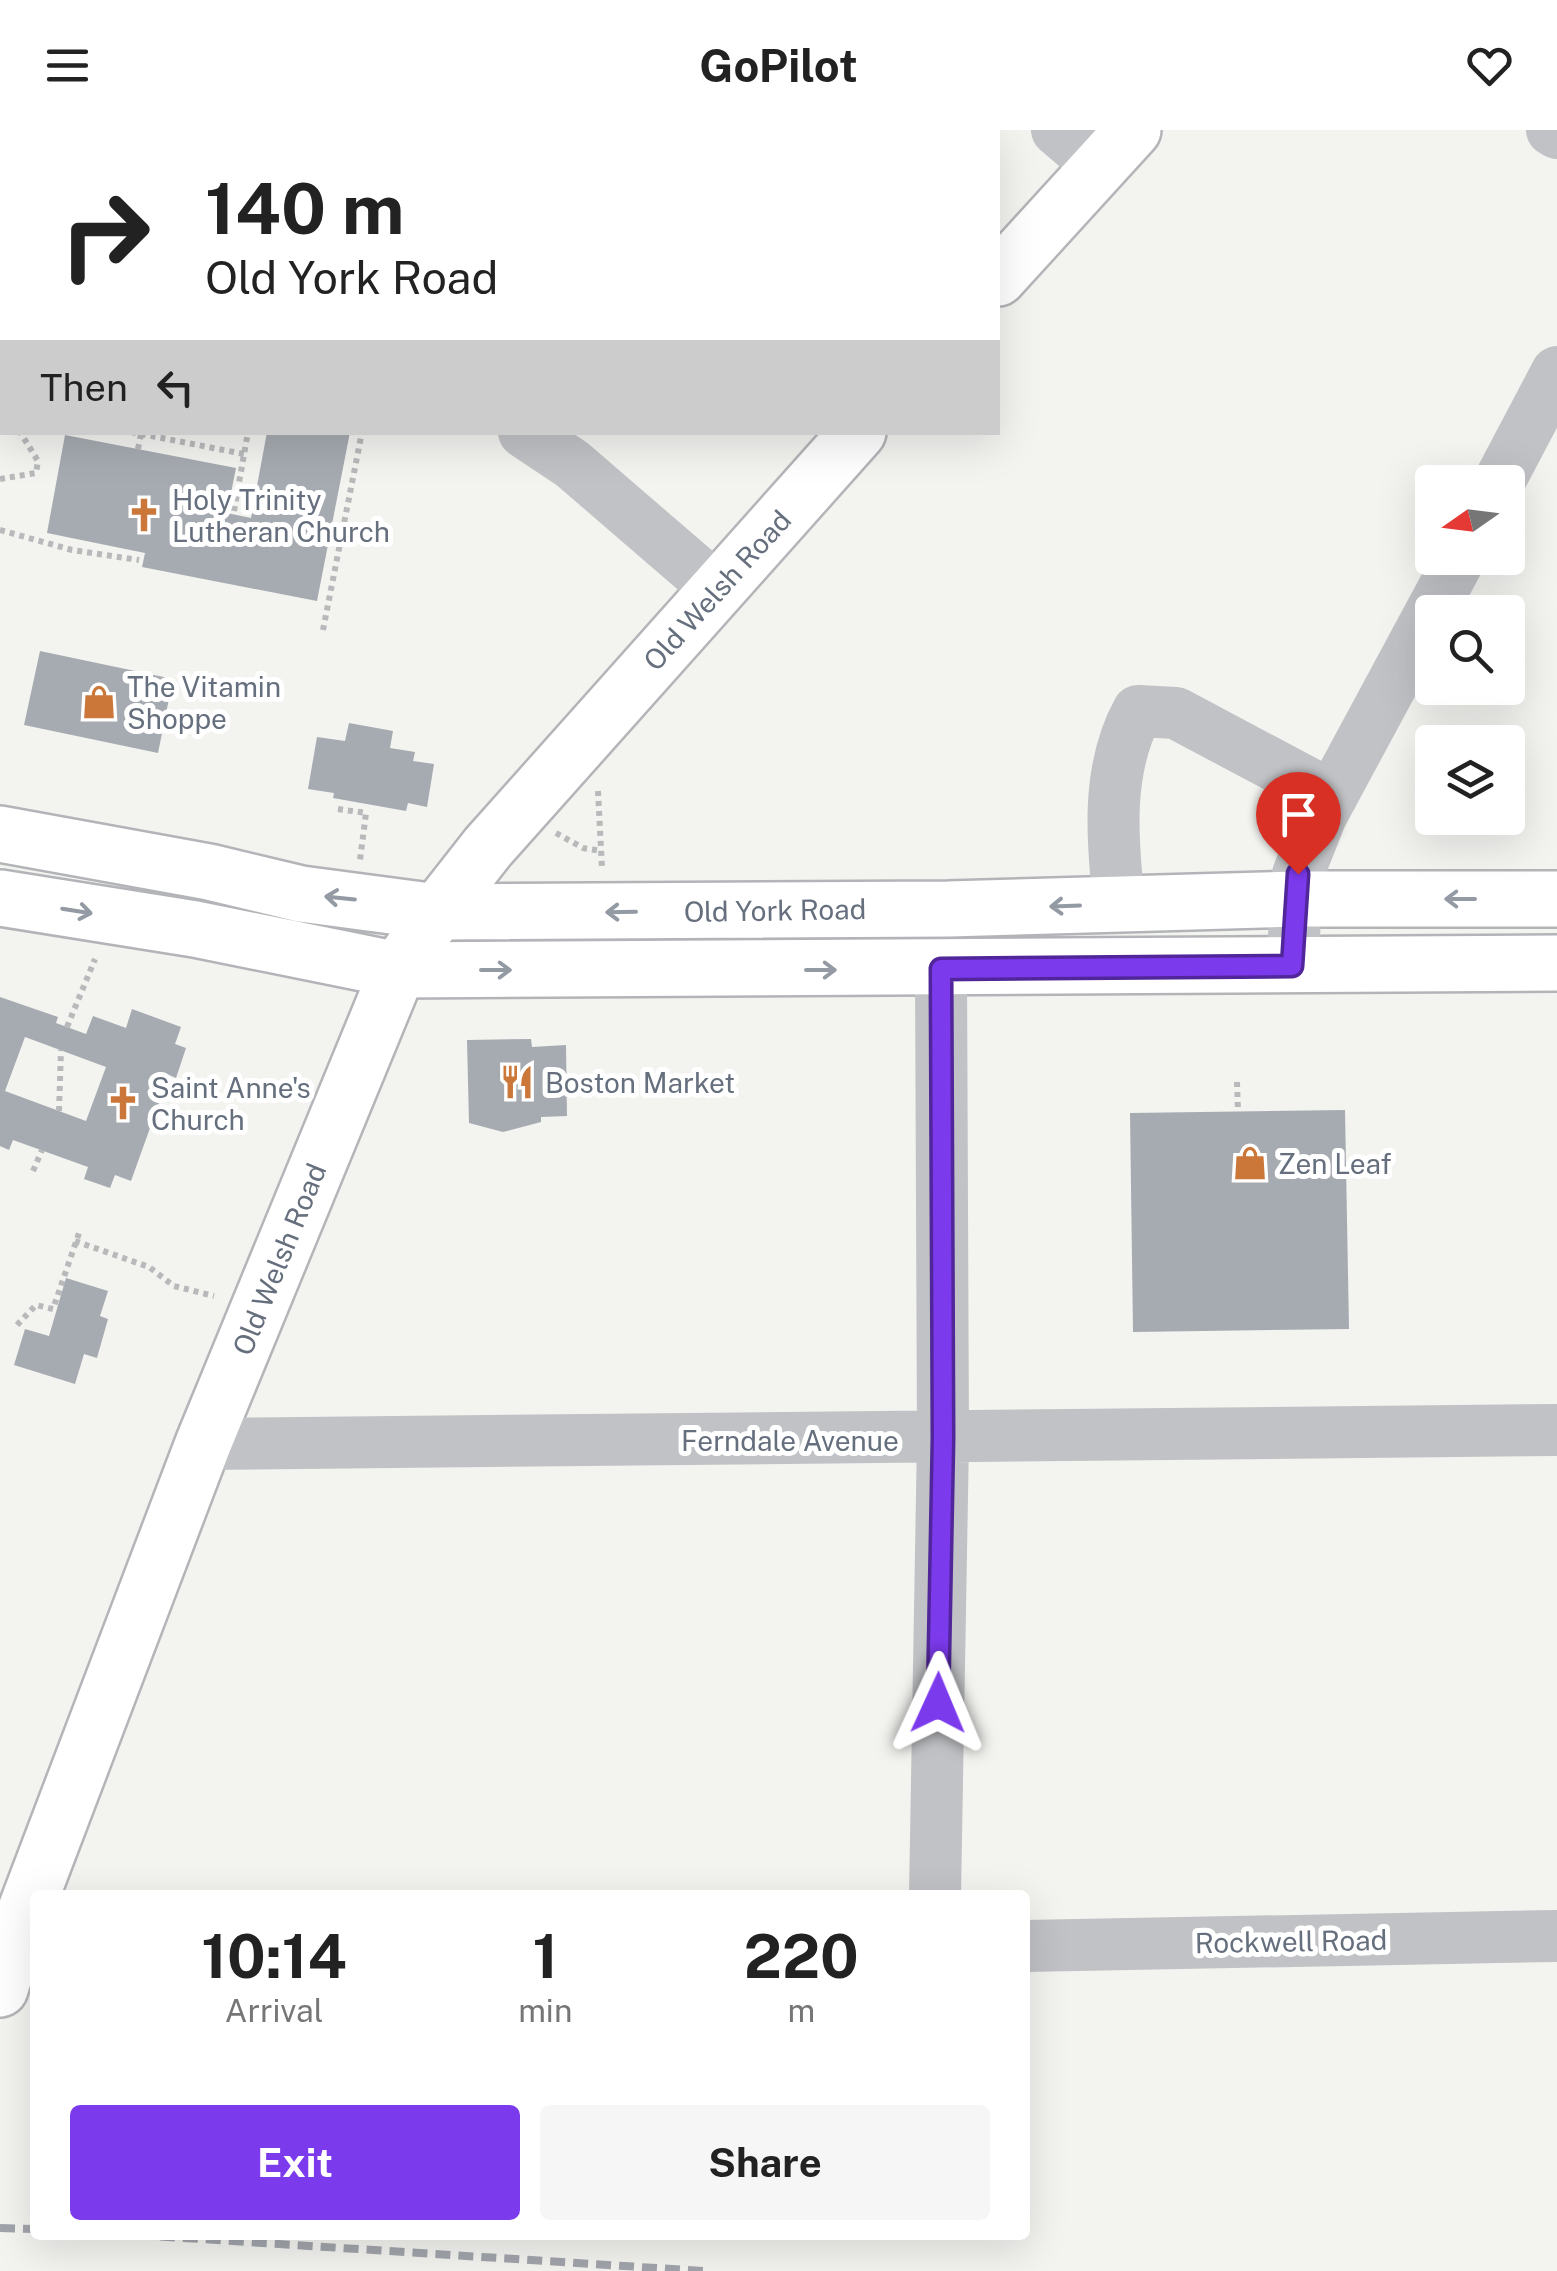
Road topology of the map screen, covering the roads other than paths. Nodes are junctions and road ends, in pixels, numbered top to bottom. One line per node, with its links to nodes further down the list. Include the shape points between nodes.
1 (1056, 130): 2 (street)
2 (1116, 148): 3 (main road)
3 (1000, 276)
4 (1557, 372): 7 (street)
5 (528, 435): 9 (street, via 572,464)
6 (855, 435): 9 (main road, Old Welsh Road)
7 (1508, 465)
8 (1451, 575): 10 (street)
9 (717, 590): 16 (main road, Old Welsh Road)
10 (1332, 796): 13 (street, via 1298,874); 15 (street, via 1176,713 1138,711 1122,756 1138,775)
11 (0, 834): 16 (main road, Old York Road, one-way to 11, via 300,894)
12 (0, 898): 20 (main road, one-way to 20)
13 (1296, 899): 14 (main road, Old York Road, one-way to 13); 15 (main road, Old York Road); 18 (street)
14 (1557, 899)
15 (1127, 904): 16 (main road, Old York Road, one-way to 16)
16 (437, 912): 20 (main road, Old Welsh Road)
17 (1557, 963): 18 (main road)
18 (1292, 966): 19 (main road)
19 (941, 969): 20 (main road, one-way to 19); 22 (street)
20 (398, 970): 23 (main road, Old Welsh Road)
21 (1557, 1430): 22 (street, Ferndale Avenue)
22 (943, 1438): 23 (street, Ferndale Avenue); 25 (street)
23 (204, 1444): 24 (main road, Old Welsh Road)
24 (40, 1890)
25 (935, 1890)
26 (30, 1917): 29 (main road, Old Welsh Road)
27 (1557, 1936): 28 (street, Rockwell Road)
28 (1030, 1946)
29 (11, 1969)

